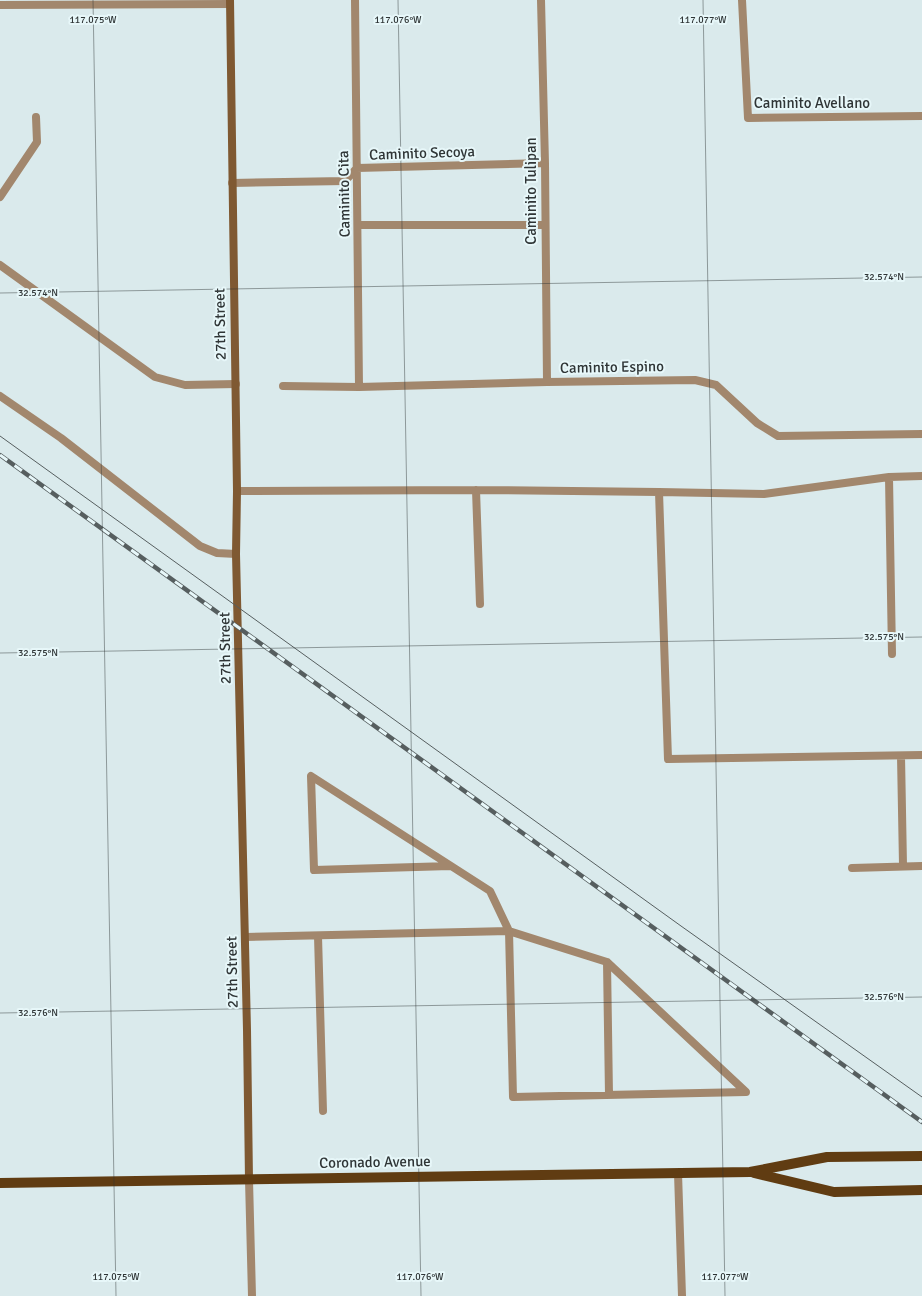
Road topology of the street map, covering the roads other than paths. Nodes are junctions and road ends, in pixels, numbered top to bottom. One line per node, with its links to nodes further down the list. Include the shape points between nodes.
1 (355, 0): 9 (street, Caminito Cita)
2 (541, 0): 8 (street, Caminito Tulipan)
3 (742, 0): 6 (street, Caminito Avellano, via 748,118)
4 (230, 2): 5 (street); 10 (street, 27th Street)
5 (0, 5)
6 (922, 116)
7 (36, 117): 11 (street, via 36,142)
8 (545, 163): 9 (street, Caminito Secoya); 13 (street, Caminito Tulipan)
9 (357, 168): 10 (street, Caminito Secoya, via 345,181); 12 (street, Caminito Cita)
10 (232, 182): 16 (street, 27th Street)
11 (0, 196)
12 (358, 225): 13 (street); 18 (street, Caminito Cita)
13 (545, 225): 15 (street, Caminito Tulipan)
14 (0, 264): 16 (street, via 155,377 185,385)
15 (547, 382): 18 (street, Caminito Espino); 20 (street, Caminito Espino, via 695,380 716,385 758,423 778,436)
16 (236, 384): 24 (street, 27th Street)
17 (283, 386): 18 (street, Caminito Espino)
18 (359, 387)
19 (0, 396): 26 (street, via 61,438 200,546 217,552)
20 (922, 434)
21 (922, 476): 22 (street)
22 (889, 477): 25 (street, via 764,494); 28 (street)
23 (476, 490): 24 (street); 25 (street); 27 (street)
24 (237, 491): 26 (street, 27th Street)
25 (659, 492): 30 (street, via 668,758)
26 (236, 554): 37 (street, 27th Street)
27 (480, 604)
28 (892, 654)
29 (922, 755): 30 (street)
30 (901, 756): 31 (street)
31 (903, 865): 33 (street); 34 (street)
32 (450, 866): 32 (street, via 324,784 311,776 314,870); 35 (street, via 490,891)
33 (922, 866)
34 (852, 868)
35 (509, 931): 36 (street); 38 (street); 39 (street, via 513,1097)
36 (318, 936): 37 (street); 40 (street)
37 (245, 937): 44 (street, 27th Street)
38 (608, 962): 39 (street); 39 (street, via 746,1092)
39 (609, 1095)
40 (323, 1111)
41 (922, 1156): 42 (main road, Coronado Avenue, via 827,1157)
42 (750, 1172): 43 (main road, Coronado Avenue); 46 (main road, Coronado Avenue, via 834,1192)
43 (678, 1173): 44 (main road, Coronado Avenue); 48 (street)
44 (248, 1180): 45 (main road, Coronado Avenue); 47 (street, 27th Street)
45 (0, 1183)
46 (922, 1190)
47 (252, 1296)
48 (682, 1296)

